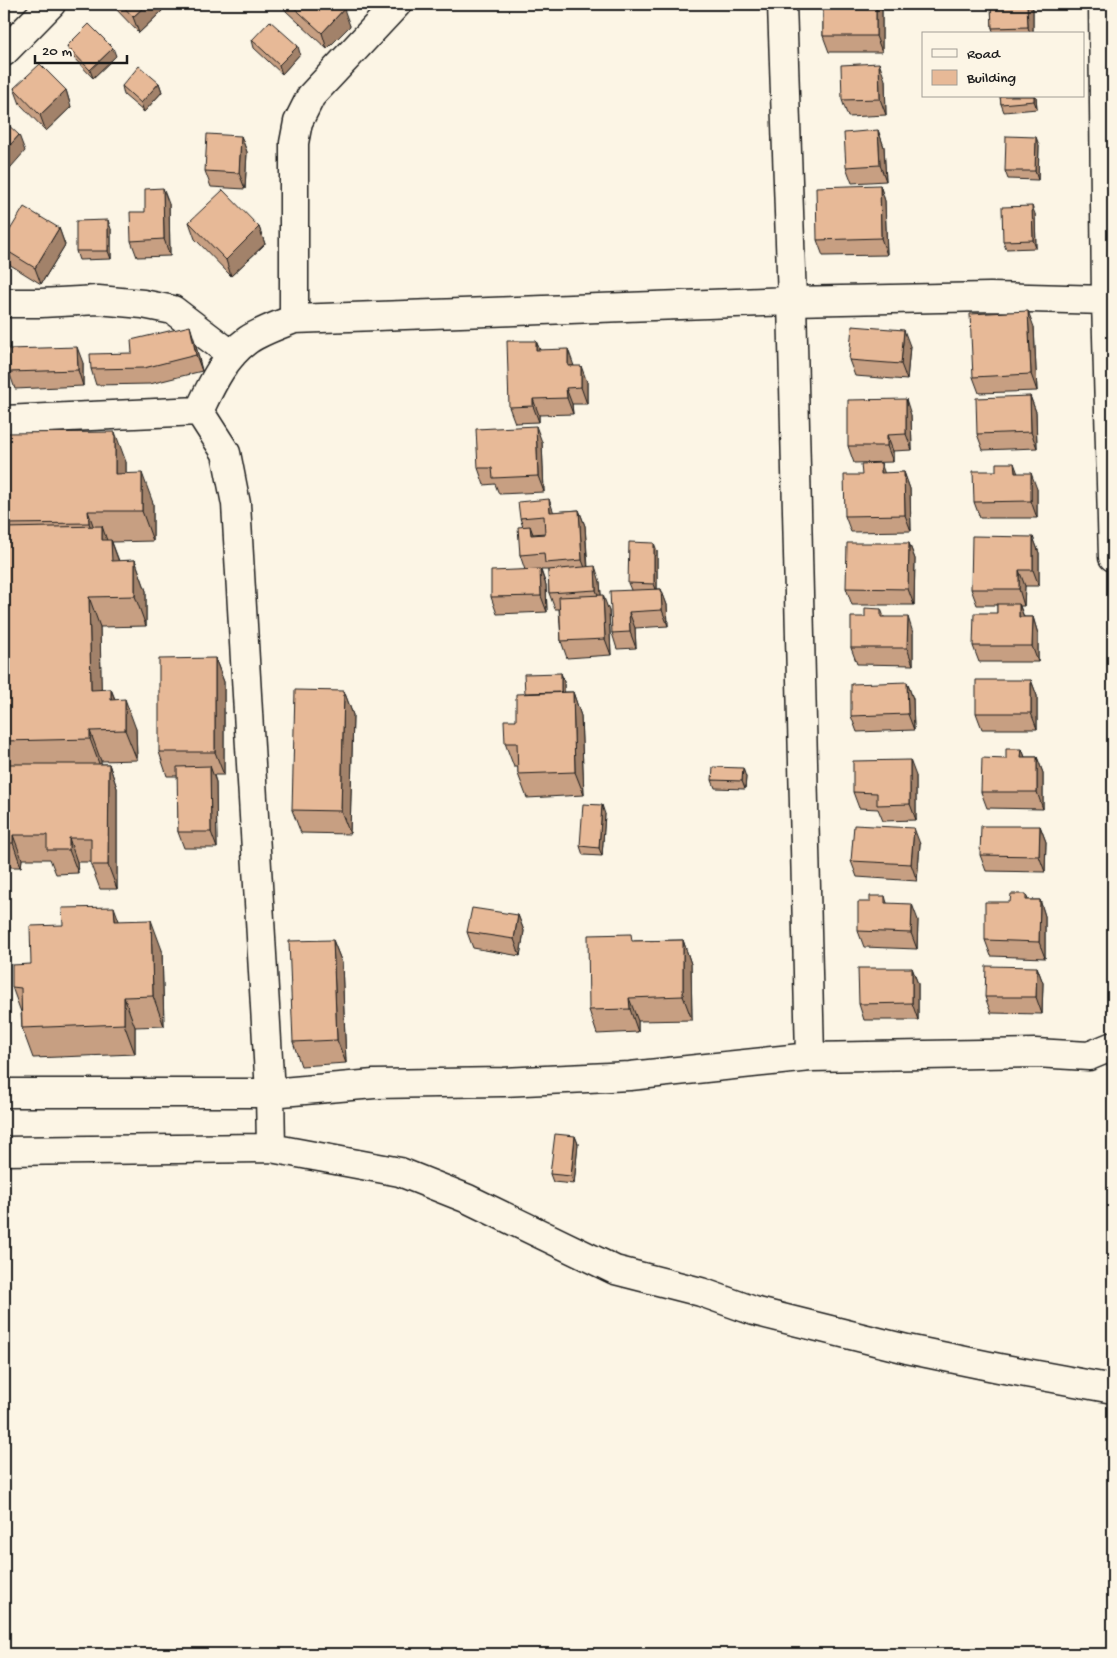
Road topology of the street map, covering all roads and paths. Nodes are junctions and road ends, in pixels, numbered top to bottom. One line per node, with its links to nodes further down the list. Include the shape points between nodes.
1 (51, 4): 5 (street)
2 (397, 4): 9 (street, via 310,96 298,122 294,143)
3 (782, 4): 7 (street)
4 (1103, 4): 6 (street)
5 (4, 52)
6 (1111, 299): 7 (street, via 990,297); 13 (street)
7 (792, 301): 9 (street); 15 (street)
8 (4, 303): 10 (street, via 98,300 173,310)
9 (294, 319): 10 (street, via 248,340)
10 (232, 355): 11 (street)
11 (199, 411): 12 (street); 17 (street, via 226,453 236,504)
12 (4, 420)
13 (1113, 557)
14 (1113, 1046): 15 (street, via 1089,1056 1035,1053)
15 (810, 1057): 17 (street, via 630,1076 374,1084)
16 (4, 1093): 17 (street)
17 (270, 1093): 18 (street)
18 (271, 1148): 19 (street); 20 (street, via 400,1172 468,1199 615,1270 701,1292 754,1311 916,1351)
19 (4, 1151)
20 (1113, 1390)

